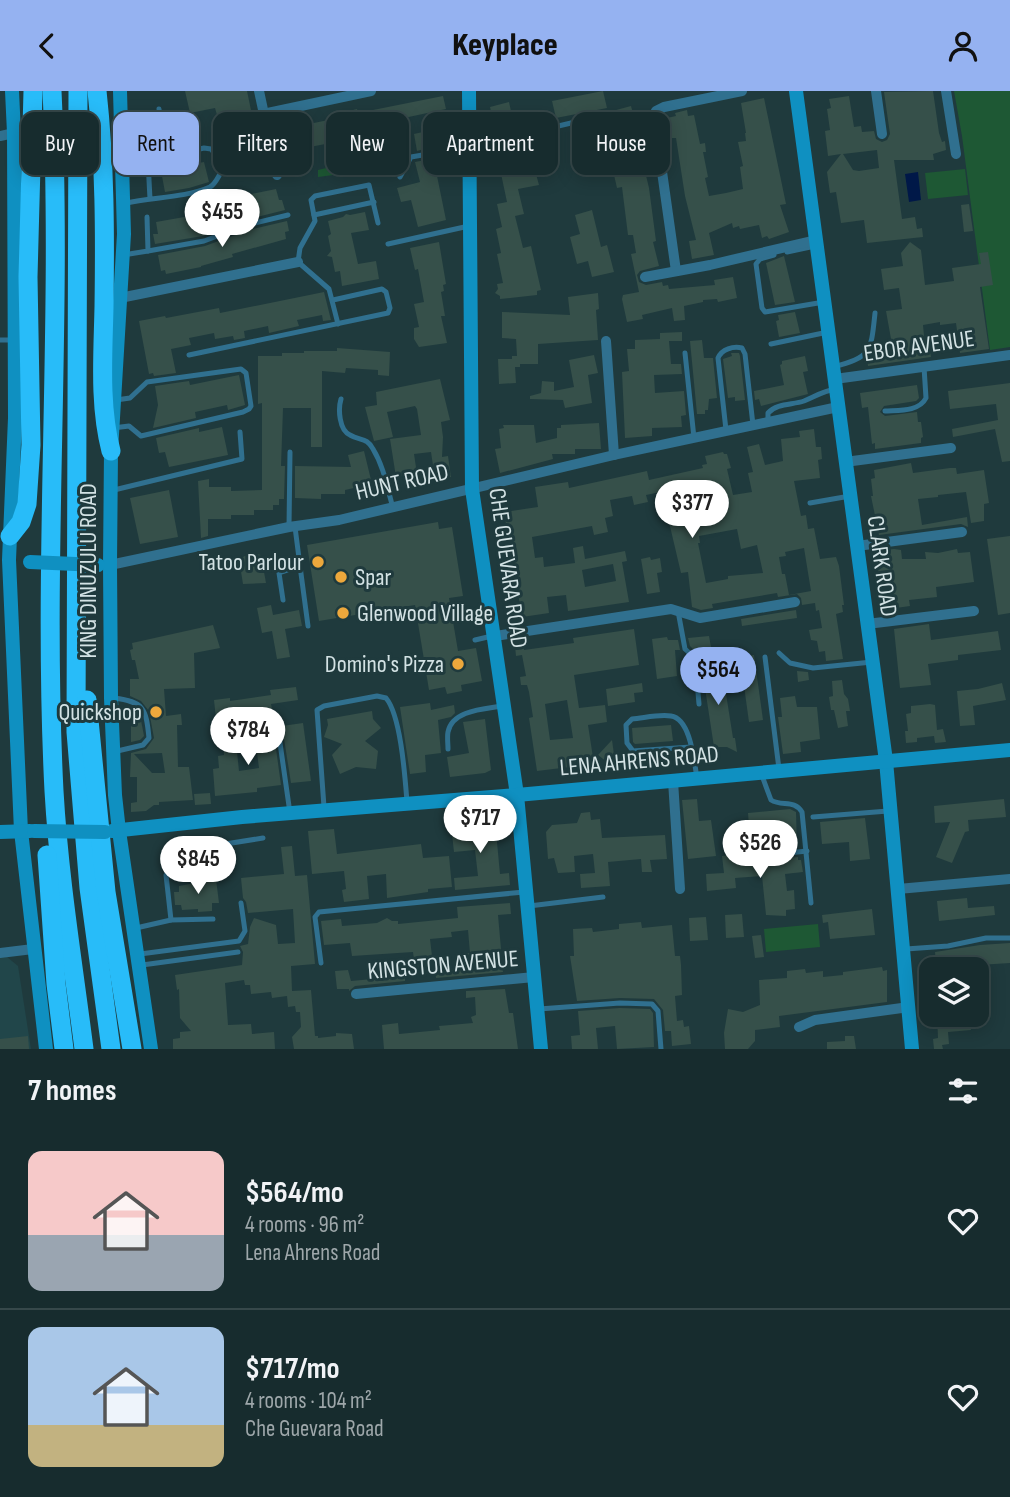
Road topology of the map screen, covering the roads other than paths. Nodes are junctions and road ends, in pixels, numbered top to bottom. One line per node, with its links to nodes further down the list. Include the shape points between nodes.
1 (12, 91): 20 (main road)
2 (33, 91): 80 (highway, via 30,457 25,514)
3 (52, 91): 99 (highway)
4 (78, 91): 97 (highway)
5 (97, 91): 69 (highway, via 104,185 103,396)
6 (120, 91): 15 (main road, KING DINUZULU ROAD)
7 (259, 91): 17 (street)
8 (371, 91): 18 (street)
9 (469, 91): 19 (main road, CHE GUEVARA ROAD)
10 (742, 91): 42 (street, via 664,107 654,115)
11 (796, 91): 37 (main road, CLARK ROAD)
12 (876, 91): 21 (street)
13 (946, 91): 24 (street)
14 (159, 109): 16 (lane)
15 (121, 112)
16 (159, 112)
17 (263, 112)
18 (272, 112)
19 (469, 112)
20 (7, 134): 50 (main road)
21 (882, 134)
22 (199, 151): 29 (lane, via 211,149 215,154 220,174 215,183)
23 (423, 155): 28 (lane, via 411,157)
24 (956, 155)
25 (123, 175): 31 (main road, KING DINUZULU ROAD)
26 (149, 175): 29 (lane)
27 (469, 175): 36 (main road, CHE GUEVARA ROAD)
28 (400, 177)
29 (150, 199): 31 (lane)
30 (374, 202): 33 (lane); 33 (lane, via 367,184 315,196 311,200); 35 (lane)
31 (123, 204): 40 (main road, KING DINUZULU ROAD)
32 (288, 215): 39 (lane, via 204,241)
33 (314, 215): 41 (lane)
34 (146, 217): 39 (lane)
35 (378, 223)
36 (469, 226): 38 (lane); 73 (main road, CHE GUEVARA ROAD)
37 (816, 243): 42 (street); 46 (main road, CLARK ROAD); 46 (lane, via 765,257 756,267 765,312)
38 (388, 244)
39 (148, 251): 40 (lane)
40 (123, 255): 44 (main road, KING DINUZULU ROAD)
41 (298, 263): 44 (street); 45 (lane, via 325,285)
42 (676, 271): 43 (street)
43 (645, 277)
44 (120, 298): 58 (main road, KING DINUZULU ROAD)
45 (333, 300): 48 (lane); 48 (lane, via 382,289 390,309)
46 (824, 302): 49 (main road, CLARK ROAD)
47 (875, 313): 57 (lane, via 871,345)
48 (338, 324): 54 (lane)
49 (828, 332): 52 (lane); 57 (main road, CLARK ROAD)
50 (7, 340): 80 (main road, via 15,418)
51 (606, 341): 71 (street)
52 (771, 344)
53 (685, 353): 67 (lane)
54 (189, 355)
55 (1010, 355): 56 (street, EBOR AVENUE)
56 (924, 366): 57 (street, EBOR AVENUE); 61 (lane, via 924,403)
57 (835, 378): 60 (main road, CLARK ROAD); 62 (lane, via 802,402 773,408)
58 (115, 400): 64 (main road, KING DINUZULU ROAD); 64 (lane, via 130,398 147,382 242,369 251,406 243,412 141,436 129,426)
59 (341, 400): 77 (lane, via 344,429 371,445)
60 (838, 407): 62 (street, HUNT ROAD); 72 (main road, CLARK ROAD)
61 (885, 411)
62 (768, 422): 63 (street, HUNT ROAD)
63 (753, 425): 65 (street, HUNT ROAD); 65 (lane, via 745,354 742,348 730,349 718,358)
64 (113, 428): 69 (main road, KING DINUZULU ROAD)
65 (726, 431): 67 (street, HUNT ROAD)
66 (240, 432): 74 (lane, via 242,459)
67 (694, 438): 71 (street, HUNT ROAD)
68 (951, 448): 72 (street)
69 (111, 451): 74 (main road, KING DINUZULU ROAD)
70 (290, 452): 78 (lane)
71 (614, 456): 73 (street, HUNT ROAD)
72 (845, 462): 75 (main road, CLARK ROAD)
73 (472, 489): 77 (street, HUNT ROAD); 91 (main road, CHE GUEVARA ROAD)
74 (111, 491): 83 (main road, KING DINUZULU ROAD)
75 (850, 496): 76 (lane); 81 (main road, CLARK ROAD)
76 (810, 503)
77 (393, 508): 78 (street, HUNT ROAD)
78 (292, 527): 83 (street, HUNT ROAD); 84 (lane)
79 (962, 532): 81 (street)
80 (10, 537): 82 (main road)
81 (857, 546): 89 (main road, CLARK ROAD)
82 (4, 560): 83 (main road, bridge); 119 (main road)
83 (104, 565): 100 (main road, KING DINUZULU ROAD)
84 (300, 566): 85 (lane, via 279,573); 90 (lane)
85 (283, 600)
86 (795, 602): 87 (street, via 700,618)
87 (674, 610): 91 (street); 96 (lane, via 685,651)
88 (974, 611): 89 (street)
89 (867, 624): 98 (main road, CLARK ROAD)
90 (308, 626)
91 (495, 636): 92 (lane); 102 (main road, CHE GUEVARA ROAD)
92 (475, 640)
93 (723, 652): 96 (lane)
94 (779, 653): 98 (lane, via 789,663 813,668)
95 (765, 657): 109 (lane)
96 (695, 658): 101 (lane)
97 (77, 661): 150 (highway, via 81,803); 151 (highway, via 89,718 106,892)
98 (872, 662): 108 (main road, CLARK ROAD)
99 (51, 693): 148 (highway, via 45,740 47,858); 149 (highway, via 59,860)
100 (111, 698): 107 (main road, KING DINUZULU ROAD); 107 (lane, via 141,705 149,738 143,745)
101 (698, 704)
102 (505, 705): 105 (lane, via 456,719 448,732); 113 (main road, CHE GUEVARA ROAD)
103 (278, 729): 117 (lane)
104 (691, 747): 104 (lane, via 684,725 674,716 632,719 625,725 627,743 634,751); 111 (lane)
105 (448, 749)
106 (1010, 750): 108 (main road, LENA AHRENS ROAD)
107 (113, 752): 120 (main road, KING DINUZULU ROAD)
108 (886, 761): 109 (main road, LENA AHRENS ROAD); 116 (main road, CLARK ROAD)
109 (779, 772): 110 (main road, LENA AHRENS ROAD)
110 (761, 773): 111 (main road, LENA AHRENS ROAD); 123 (lane, via 774,803 799,806)
111 (697, 778): 112 (main road, LENA AHRENS ROAD)
112 (673, 781): 113 (main road, LENA AHRENS ROAD); 126 (street)
113 (517, 795): 114 (main road, LENA AHRENS ROAD); 129 (main road, CHE GUEVARA ROAD)
114 (407, 802): 115 (main road, LENA AHRENS ROAD); 115 (lane, via 392,707 386,698 377,696 317,710)
115 (324, 810): 117 (main road, LENA AHRENS ROAD)
116 (891, 810): 118 (lane); 127 (main road, CLARK ROAD)
117 (290, 813): 120 (main road, LENA AHRENS ROAD)
118 (813, 817)
119 (28, 831): 120 (main road, LENA AHRENS ROAD, bridge); 121 (main road, LENA AHRENS ROAD); 136 (main road)
120 (112, 831): 134 (main road, KING DINUZULU ROAD)
121 (0, 832)
122 (263, 838): 133 (lane, via 194,849 183,866 166,875)
123 (807, 851): 124 (lane); 131 (lane)
124 (751, 857)
125 (1010, 879): 127 (street)
126 (680, 889)
127 (898, 889): 137 (main road, CLARK ROAD)
128 (603, 897): 129 (lane)
129 (528, 899): 141 (lane, via 319,912 315,917); 142 (main road, CHE GUEVARA ROAD)
130 (241, 903): 140 (lane, via 245,931 239,941)
131 (811, 903)
132 (213, 919): 133 (lane)
133 (171, 921): 134 (lane)
134 (133, 928): 140 (main road, KING DINUZULU ROAD)
135 (1010, 938): 137 (lane)
136 (33, 949): 138 (street); 147 (main road)
137 (903, 950): 144 (main road, CLARK ROAD)
138 (0, 953)
139 (238, 953): 140 (lane)
140 (138, 960): 152 (main road, KING DINUZULU ROAD)
141 (321, 963)
142 (534, 977): 143 (street, KINGSTON AVENUE); 145 (main road, CHE GUEVARA ROAD)
143 (356, 994)
144 (909, 1007): 146 (street, via 815,1020); 155 (main road, CLARK ROAD)
145 (537, 1009): 153 (main road, CHE GUEVARA ROAD); 154 (lane, via 652,1004 658,1011)
146 (799, 1027)
147 (46, 1049)
148 (64, 1049)
149 (85, 1049)
150 (111, 1049)
151 (132, 1049)
152 (151, 1049)
153 (541, 1049)
154 (661, 1049)
155 (912, 1049)

